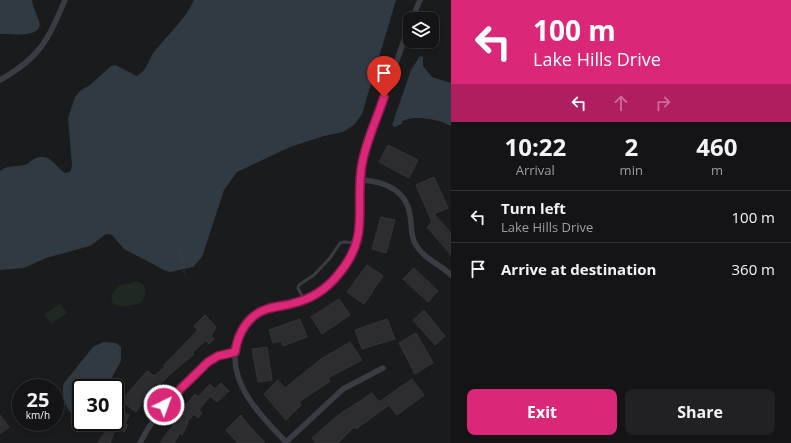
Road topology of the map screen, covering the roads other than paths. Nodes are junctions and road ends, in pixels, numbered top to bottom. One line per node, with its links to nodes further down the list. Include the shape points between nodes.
1 (65, 0): 5 (street, via 43,47 21,67)
2 (422, 0): 3 (street)
3 (416, 12)
4 (403, 43): 6 (street, via 364,156)
5 (0, 80)
6 (360, 180): 7 (street, via 361,219); 8 (street, via 385,184 400,194 409,209 416,246 427,258)
7 (356, 244): 9 (street, via 345,266 332,282); 9 (lane, via 340,244 314,275 299,285)
8 (451, 275)
9 (304, 300): 10 (street, via 267,309 255,315 242,329)
10 (235, 352): 12 (street, via 237,370 245,392 259,414); 13 (street, via 212,358 182,386 159,411)
11 (383, 368): 12 (street, via 343,389)
12 (285, 442)
13 (140, 443)

